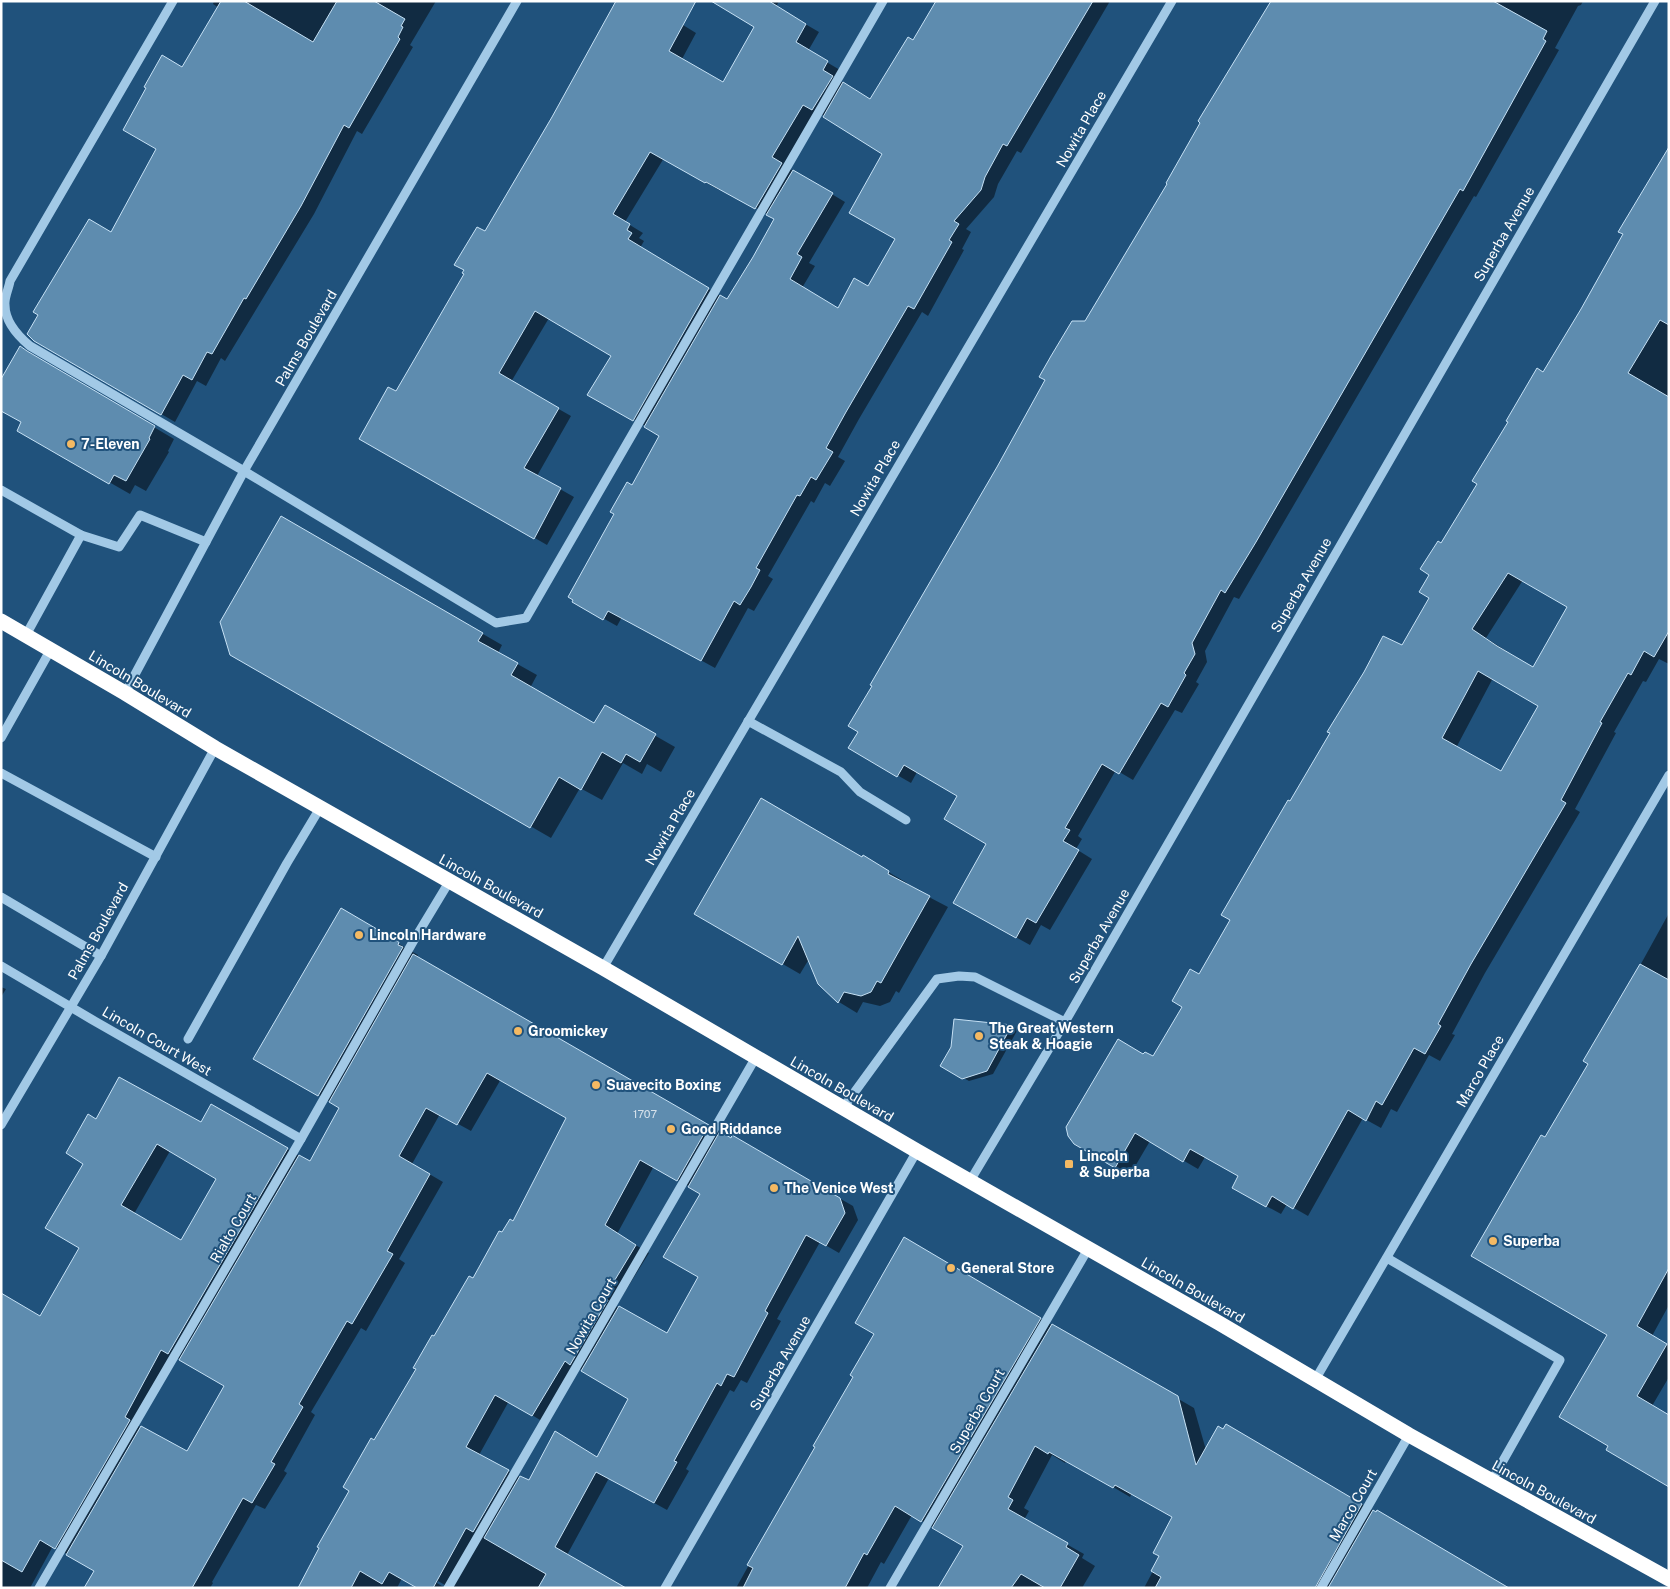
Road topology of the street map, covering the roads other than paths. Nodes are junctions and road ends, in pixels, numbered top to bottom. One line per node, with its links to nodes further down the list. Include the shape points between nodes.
1 (173, 1): 6 (street, via 10,281)
2 (517, 1): 7 (street, Palms Boulevard)
3 (883, 1): 7 (street, via 526,618 496,623)
4 (1172, 1): 15 (street, Nowita Place)
5 (1655, 1): 29 (street, Superba Avenue)
6 (3, 304): 7 (street, via 11,325 30,346)
7 (244, 471): 10 (street, Palms Boulevard)
8 (1, 490): 9 (street)
9 (81, 535): 10 (street, via 119,547 140,515); 12 (street)
10 (206, 542): 14 (street, Palms Boulevard)
11 (1, 620): 12 (highway, Lincoln Boulevard)
12 (26, 635): 13 (highway, Lincoln Boulevard)
13 (51, 649): 14 (highway, Lincoln Boulevard); 16 (street)
14 (125, 693): 17 (highway, Lincoln Boulevard)
15 (748, 721): 21 (street, via 841,772 860,792); 27 (street, Nowita Place)
16 (1, 738)
17 (215, 748): 20 (highway, Lincoln Boulevard); 22 (street, Palms Boulevard)
18 (1, 773): 22 (street)
19 (1669, 775): 38 (street, Marco Place)
20 (320, 808): 23 (highway, Lincoln Boulevard); 30 (street)
21 (906, 820)
22 (156, 856): 25 (street, Palms Boulevard)
23 (449, 882): 27 (highway, Lincoln Boulevard); 34 (street, Rialto Court)
24 (1, 897): 25 (street)
25 (101, 956): 28 (street, Palms Boulevard)
26 (1, 966): 28 (street, Lincoln Court West)
27 (603, 968): 31 (highway, Lincoln Boulevard)
28 (71, 1007): 33 (street, Palms Boulevard); 34 (street, Lincoln Court West)
29 (1065, 1022): 32 (street, via 975,977 937,979); 36 (street, Superba Avenue)
30 (188, 1039)
31 (756, 1057): 32 (highway, Lincoln Boulevard); 44 (street, Nowita Court)
32 (843, 1108): 35 (highway, Lincoln Boulevard)
33 (1, 1125)
34 (301, 1139): 43 (street, Rialto Court)
35 (917, 1151): 36 (highway, Lincoln Boulevard); 45 (street, Superba Avenue)
36 (970, 1181): 37 (highway, Lincoln Boulevard)
37 (1088, 1249): 39 (highway, Lincoln Boulevard); 46 (street, Superba Court)
38 (1387, 1258): 39 (street, Marco Place); 41 (street, via 1560,1360)
39 (1315, 1380): 40 (highway, Lincoln Boulevard)
40 (1409, 1435): 41 (highway, Lincoln Boulevard); 47 (street, Marco Court)
41 (1491, 1482): 42 (highway, Lincoln Boulevard)
42 (1669, 1580)
43 (39, 1588)
44 (448, 1588)
45 (665, 1588)
46 (890, 1588)
47 (1321, 1588)

